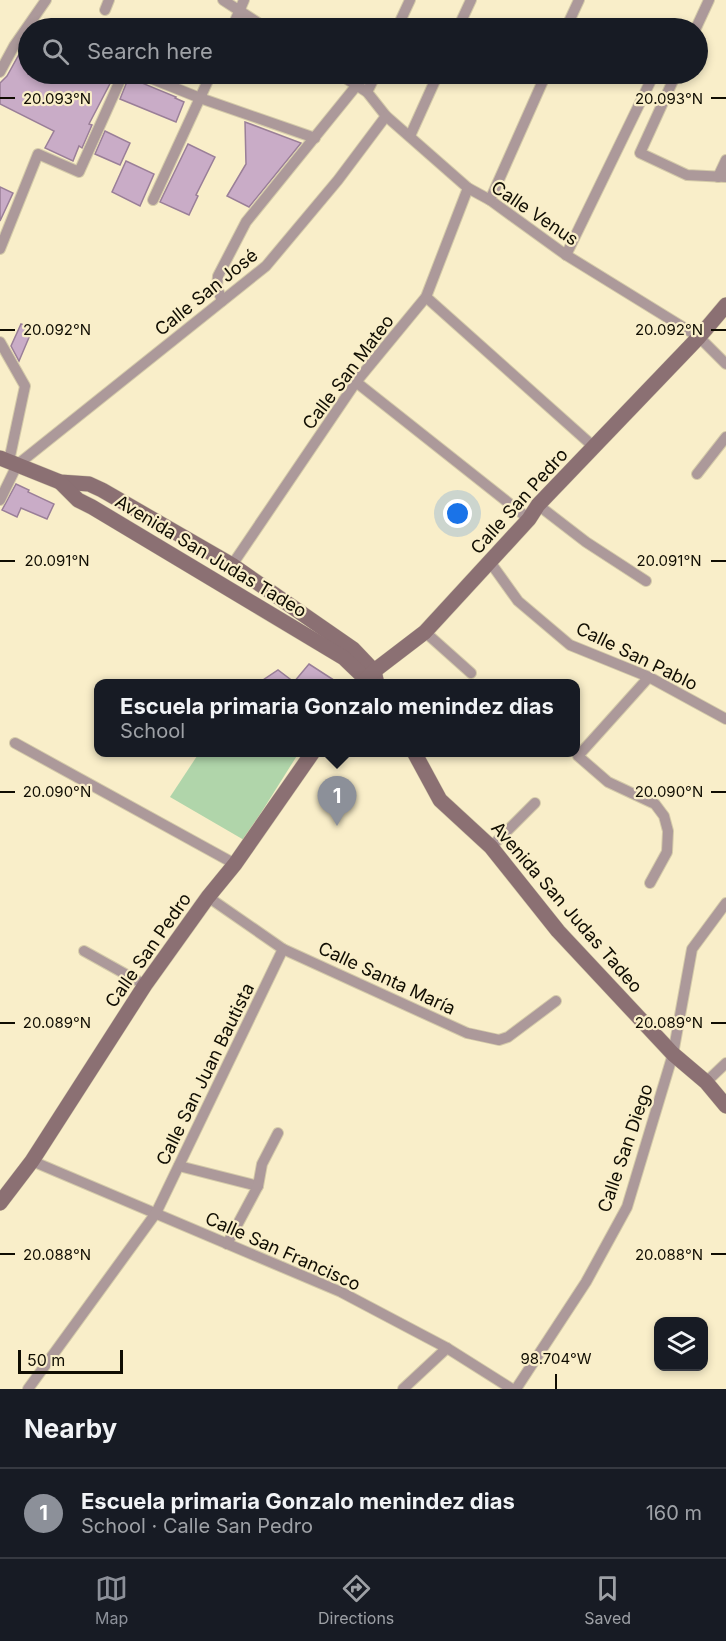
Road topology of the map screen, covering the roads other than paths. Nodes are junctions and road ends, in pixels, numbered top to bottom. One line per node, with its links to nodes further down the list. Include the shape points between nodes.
1 (46, 0): 9 (street)
2 (223, 0): 8 (street)
3 (244, 0): 8 (street)
4 (410, 0): 12 (street)
5 (471, 0): 13 (street)
6 (579, 0): 14 (street)
7 (709, 0): 15 (street)
8 (239, 12): 10 (street); 11 (street)
9 (33, 18)
10 (236, 18)
11 (249, 18)
12 (401, 18)
13 (463, 18)
14 (571, 18)
15 (701, 18)
16 (18, 40): 17 (street)
17 (0, 72)
18 (119, 84): 37 (street, via 79,172 38,154)
19 (165, 84): 28 (street)
20 (206, 84): 28 (street)
21 (371, 84): 27 (street)
22 (433, 84): 30 (street)
23 (542, 84): 36 (street)
24 (649, 84): 38 (street)
25 (671, 84): 33 (street, via 640,153 687,175)
26 (357, 85): 27 (street, Calle Venus); 31 (street)
27 (367, 92): 29 (street, Calle Venus)
28 (200, 98): 31 (street); 35 (street)
29 (386, 116): 30 (street, Calle Venus); 40 (street, Calle San José, via 266,266)
30 (410, 136): 34 (street, Calle Venus)
31 (315, 138): 40 (street, via 246,222 218,276)
32 (726, 160): 33 (street)
33 (722, 177)
34 (468, 188): 36 (street, Calle Venus); 39 (street, Calle San Mateo)
35 (153, 200)
36 (490, 201): 38 (street, Calle Venus)
37 (0, 249)
38 (566, 255): 42 (street, Calle Venus)
39 (426, 297): 45 (street, Calle San Mateo); 47 (street)
40 (222, 301): 48 (street, Calle San José)
41 (726, 304): 42 (street, Calle San Pedro)
42 (699, 337): 44 (street, Calle Venus); 47 (street, Calle San Pedro)
43 (0, 342): 48 (street, via 24,386)
44 (726, 364)
45 (356, 382): 53 (street); 55 (street, Calle San Mateo)
46 (726, 437): 49 (street)
47 (594, 447): 52 (street, Calle San Pedro)
48 (9, 461): 50 (street, Avenida San Judas Tadeo); 51 (street)
49 (697, 474)
50 (60, 482): 55 (street, Avenida San Judas Tadeo, via 88,484 102,490); 61 (street, Avenida San Judas Tadeo, via 78,500 344,658)
51 (0, 500)
52 (538, 505): 53 (street, Calle San Pedro); 56 (street)
53 (529, 519): 54 (street, Calle San Pedro)
54 (490, 562): 57 (street, Calle San Pedro); 59 (street, Calle San Pablo, via 518,601 570,645)
55 (232, 565): 60 (street, Avenida San Judas Tadeo, via 353,650)
56 (646, 581)
57 (425, 632): 58 (street); 62 (street, Calle San Pedro)
58 (471, 673)
59 (650, 677): 63 (street, Calle San Pablo); 65 (street)
60 (369, 679)
61 (369, 679)
62 (371, 679)
63 (726, 719)
64 (15, 743): 71 (street)
65 (580, 754)
66 (310, 757): 71 (street, Calle San Pedro)
67 (416, 757): 70 (street, Avenida San Judas Tadeo, via 440,800)
68 (579, 757): 72 (street, via 608,782 655,804 664,816 667,852)
69 (535, 802): 70 (street)
70 (491, 847): 79 (street, Avenida San Judas Tadeo, via 558,931)
71 (235, 864): 73 (street, Calle San Pedro)
72 (650, 883)
73 (208, 897): 75 (street, Calle Santa María); 77 (street, Calle San Pedro)
74 (726, 903): 79 (street, Calle San Diego, via 692,949)
75 (283, 949): 78 (street, Calle Santa María, via 467,1033 498,1040 508,1037); 85 (street, Calle San Juan Bautista)
76 (84, 951): 77 (street)
77 (145, 985): 84 (street, Calle San Pedro)
78 (556, 1001)
79 (674, 1054): 81 (street, Avenida San Judas Tadeo); 93 (street, Calle San Diego, via 627,1207 586,1282)
80 (726, 1063): 81 (street)
81 (706, 1082): 82 (street, Avenida San Judas Tadeo)
82 (726, 1106)
83 (278, 1133): 86 (street, via 262,1164)
84 (32, 1161): 87 (street, Calle San Pedro); 88 (street, Calle San Francisco)
85 (179, 1166): 86 (street); 88 (street, Calle San Juan Bautista)
86 (258, 1186): 89 (street)
87 (0, 1203)
88 (156, 1213): 89 (street, Calle San Francisco); 91 (street, Calle San Juan Bautista)
89 (227, 1244): 90 (street, Calle San Francisco, via 341,1292)
90 (447, 1348): 92 (street); 93 (street, Calle San Francisco)
91 (28, 1389)
92 (403, 1389)
93 (514, 1389)

